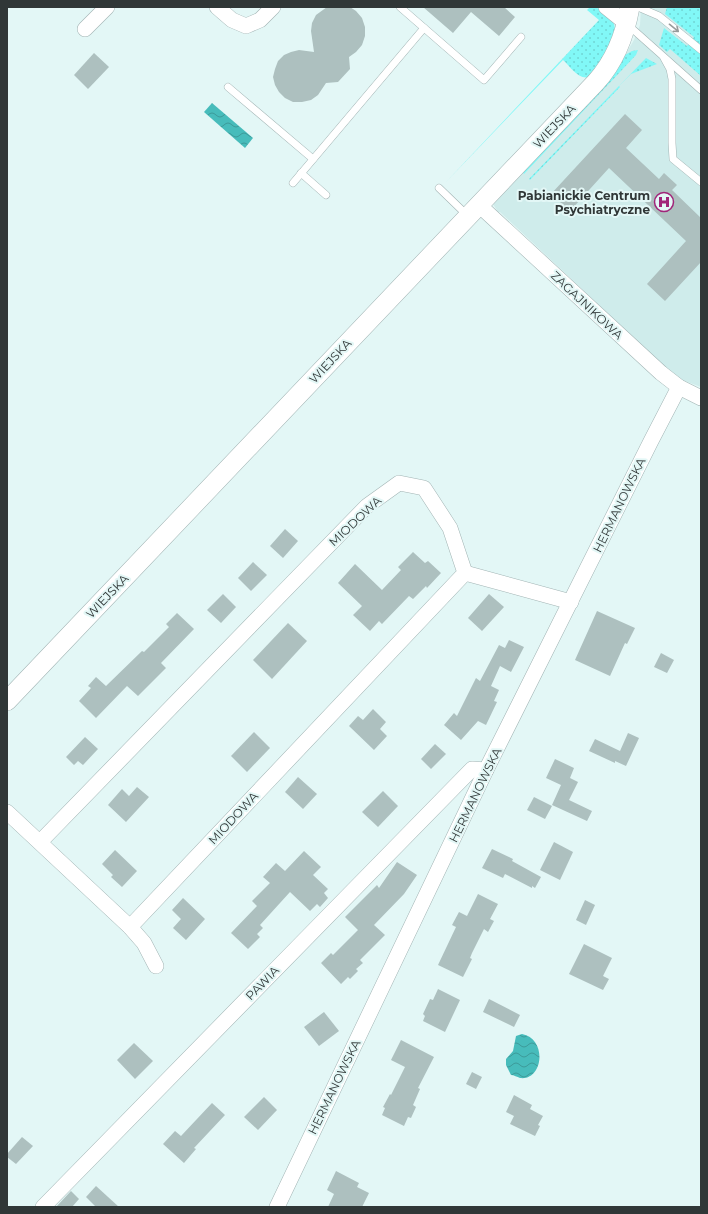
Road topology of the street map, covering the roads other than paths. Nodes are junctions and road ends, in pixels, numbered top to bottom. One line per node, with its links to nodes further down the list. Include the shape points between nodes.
1 (107, 7): 9 (street)
2 (217, 7): 3 (street, via 232,20 246,26 260,20)
3 (273, 7)
4 (400, 7): 8 (lane)
5 (606, 7): 7 (street)
6 (638, 7): 11 (lane, one-way to 11, via 659,16)
7 (628, 16): 12 (lane); 21 (street, WIEJSKA, via 622,39 599,79)
8 (424, 28): 10 (lane, via 484,80); 15 (lane)
9 (85, 29)
10 (521, 37)
11 (701, 50)
12 (664, 58): 14 (lane); 17 (lane, via 670,68 672,79 673,159)
13 (228, 87): 15 (lane)
14 (701, 90)
15 (313, 159): 16 (lane)
16 (301, 173): 18 (lane); 20 (lane)
17 (701, 182)
18 (293, 183)
19 (439, 188): 21 (lane)
20 (326, 195)
21 (474, 210): 22 (street, ZAGAJNIKOWA); 26 (street, WIEJSKA)
22 (679, 387): 23 (street, ZAGAJNIKOWA); 25 (street, HERMANOWSKA)
23 (701, 398)
24 (465, 573): 25 (street); 29 (street, MIODOWA, via 450,528 424,488 399,483 367,506); 30 (street, MIODOWA)
25 (571, 602): 27 (street, HERMANOWSKA)
26 (7, 700)
27 (486, 770): 32 (street, PAWIA, via 472,769); 33 (street, HERMANOWSKA)
28 (7, 812): 29 (street)
29 (40, 842): 30 (street)
30 (130, 927): 31 (street, via 144,943)
31 (156, 966)
32 (43, 1207)
33 (277, 1207)

